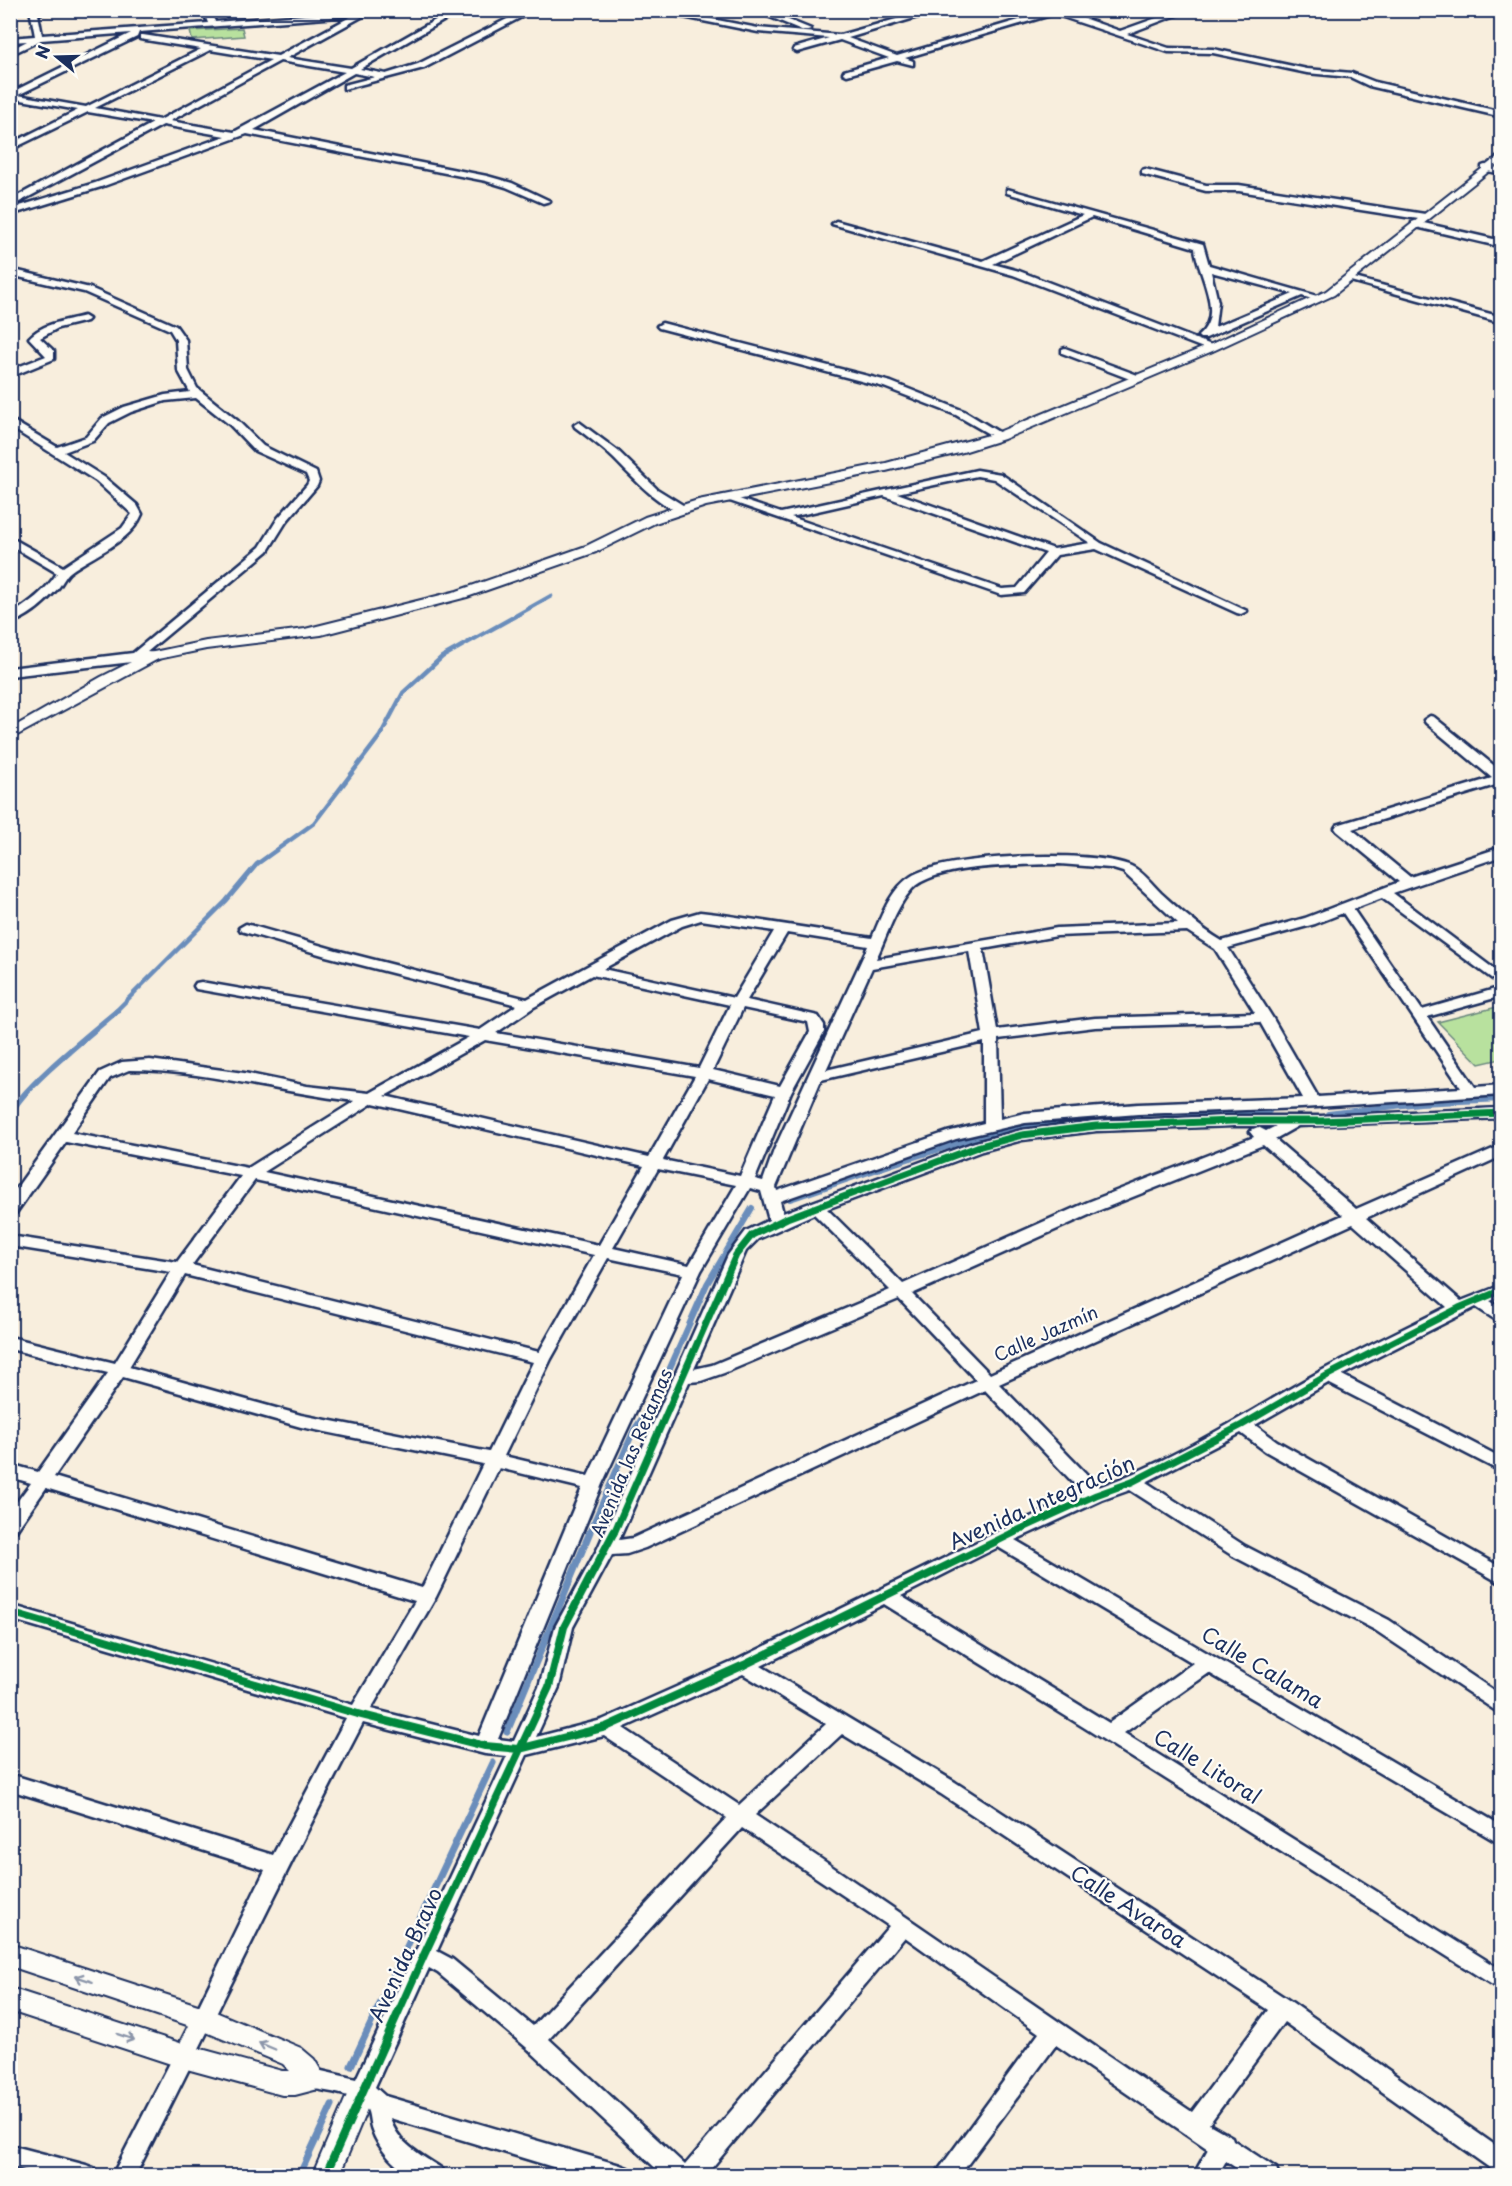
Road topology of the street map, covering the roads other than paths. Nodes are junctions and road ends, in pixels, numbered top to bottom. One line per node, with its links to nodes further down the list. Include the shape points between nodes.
1 (51, 10): 10 (street)
2 (207, 10): 15 (street)
3 (404, 10): 12 (street)
4 (459, 10): 29 (street)
5 (532, 10): 31 (street, via 421,66)
6 (651, 10): 16 (street)
7 (756, 10): 14 (street)
8 (938, 10): 21 (street)
9 (1187, 10): 18 (street)
10 (34, 11): 20 (street)
11 (1054, 11): 18 (street); 27 (street)
12 (363, 14): 15 (street); 26 (street)
13 (800, 14): 14 (street)
14 (779, 19): 16 (street); 19 (street)
15 (212, 25): 17 (street)
16 (747, 27): 19 (street)
17 (134, 33): 20 (street); 23 (street); 33 (street)
18 (1120, 34): 35 (street, via 1175,51 1213,51 1352,75 1372,84)
19 (826, 36): 21 (street)
20 (39, 38): 22 (street); 25 (street)
21 (840, 38): 24 (street); 27 (street)
22 (10, 40)
23 (210, 47): 26 (street); 34 (street)
24 (797, 50)
25 (10, 53)
26 (282, 58): 29 (street); 36 (street)
27 (896, 58): 28 (street); 30 (street)
28 (910, 63)
29 (353, 70): 31 (street); 37 (street)
30 (847, 73)
31 (386, 76): 32 (street)
32 (346, 87)
33 (11, 96): 34 (street)
34 (86, 109): 36 (street); 38 (street)
35 (1502, 115)
36 (163, 122): 37 (street); 45 (street)
37 (242, 133): 44 (street, via 487,179); 46 (street)
38 (10, 148)
39 (1502, 156): 40 (street)
40 (1485, 168): 42 (street); 48 (street)
41 (1145, 172): 48 (street, via 1206,188 1239,188)
42 (1502, 172)
43 (1010, 191): 47 (street)
44 (546, 201)
45 (10, 204)
46 (10, 212)
47 (1092, 214): 51 (street); 52 (street, via 1200,246)
48 (1420, 220): 50 (street); 54 (street)
49 (836, 224): 51 (street)
50 (1502, 244)
51 (985, 264): 61 (street)
52 (1205, 267): 55 (street); 60 (street, via 1214,300 1214,321)
53 (10, 272): 66 (street, via 87,290 173,328 181,340 182,370)
54 (1350, 278): 56 (street); 58 (street)
55 (1302, 293): 56 (street); 60 (street)
56 (1319, 298): 62 (street)
57 (84, 319): 64 (street, via 40,333 34,338 51,357)
58 (1502, 320)
59 (662, 326): 71 (street, via 865,378 960,414)
60 (1207, 334): 61 (street)
61 (1192, 340): 62 (street)
62 (1211, 348): 65 (street)
63 (1065, 351): 65 (street)
64 (10, 374)
65 (1139, 379): 71 (street)
66 (198, 395): 72 (street, via 169,397 110,417 81,444); 83 (street, via 254,445 311,472 314,480 264,549 141,650)
67 (10, 422): 69 (street)
68 (579, 425): 75 (street, via 653,491)
69 (22, 431): 70 (street); 72 (street)
70 (10, 434)
71 (1000, 436): 74 (street, via 886,467)
72 (54, 450): 80 (street, via 100,478 137,514 114,540)
73 (886, 493): 76 (street); 78 (street, via 990,473 1095,540); 79 (street)
74 (726, 498): 75 (street); 76 (street)
75 (682, 509): 83 (street, via 591,549 571,564 480,597 344,629)
76 (781, 517): 79 (street, via 1006,593 1022,589)
77 (10, 540): 80 (street)
78 (1095, 544): 79 (street); 81 (street)
79 (1053, 552)
80 (63, 573): 82 (street, via 34,605)
81 (1241, 611)
82 (10, 620)
83 (147, 656): 84 (street, via 128,655); 86 (street)
84 (10, 672)
85 (1430, 720): 87 (street)
86 (10, 735)
87 (1501, 779): 89 (street, via 1342,828)
88 (1498, 855): 89 (street)
89 (1409, 883): 90 (street)
90 (1384, 893): 91 (street); 100 (street)
91 (1346, 908): 97 (street); 105 (street)
92 (1190, 927): 95 (street, via 1121,865 1097,861 999,862 925,875 906,886); 96 (street, via 1057,932); 97 (street)
93 (246, 928): 104 (street)
94 (783, 928): 95 (street); 99 (street, via 700,916 677,923); 103 (street)
95 (876, 943): 98 (street)
96 (975, 945): 98 (street); 108 (street)
97 (1220, 946): 106 (street)
98 (865, 965): 110 (street)
99 (591, 970): 103 (street); 104 (street)
100 (1502, 982)
101 (201, 986): 107 (street)
102 (1502, 992): 105 (street)
103 (739, 1001): 109 (street); 112 (street, via 813,1018 818,1025)
104 (529, 1004): 107 (street)
105 (1419, 1015): 113 (street)
106 (1265, 1017): 108 (street, via 1106,1022); 115 (street)
107 (481, 1036): 109 (street); 114 (street)
108 (992, 1036): 110 (street); 119 (street)
109 (704, 1073): 112 (street); 123 (street)
110 (815, 1077): 126 (street)
111 (1502, 1090): 113 (street)
112 (784, 1092): 125 (street)
113 (1471, 1092): 115 (street)
114 (371, 1098): 120 (street, via 307,1092 244,1078 150,1065 127,1065 105,1074); 123 (street); 124 (street)
115 (1307, 1103): 118 (street); 119 (street, via 1080,1112)
116 (1502, 1113): 118 (street, Avenida las Retamas)
117 (1247, 1122): 118 (street, Avenida las Retamas); 121 (street); 127 (street, Avenida las Retamas, via 1096,1126 1022,1135)
118 (1293, 1122): 121 (street)
119 (992, 1124): 126 (street)
120 (62, 1137): 124 (street); 128 (street)
121 (1264, 1139): 129 (street); 136 (street, via 1094,1206)
122 (1502, 1150): 129 (street, Calle Jazmín)
123 (652, 1163): 125 (street); 132 (street)
124 (251, 1174): 132 (street); 133 (street)
125 (746, 1181): 126 (street); 134 (street)
126 (770, 1193): 130 (street)
127 (817, 1208): 130 (street, Avenida las Retamas); 136 (street)
128 (10, 1209)
129 (1354, 1216): 138 (street); 145 (street, Calle Jazmín)
130 (778, 1222): 143 (street, Avenida las Retamas, via 752,1235 740,1248)
131 (10, 1241): 133 (street)
132 (603, 1253): 134 (street); 141 (street)
133 (181, 1268): 141 (street); 142 (street)
134 (693, 1271): 152 (street)
135 (1502, 1290): 137 (street, Avenida Integración)
136 (902, 1292): 143 (street, via 718,1369); 145 (street)
137 (1477, 1300): 138 (street, Avenida Integración); 139 (street)
138 (1459, 1308): 144 (street, Avenida Integración)
139 (1502, 1318)
140 (10, 1343): 142 (street)
141 (543, 1359): 147 (street)
142 (119, 1370): 147 (street, via 301,1421); 150 (street)
143 (682, 1376): 156 (street, Avenida las Retamas)
144 (1328, 1376): 146 (street, Avenida Integración); 148 (street)
145 (987, 1382): 153 (street); 156 (street, Calle Jazmín, via 639,1543)
146 (1242, 1425): 151 (street, Avenida Integración); 157 (street, via 1271,1446)
147 (494, 1460): 152 (street); 159 (street)
148 (1502, 1466)
149 (10, 1470): 150 (street)
150 (44, 1479): 154 (street); 159 (street)
151 (1132, 1482): 153 (street, Avenida Integración); 163 (street, via 1239,1551 1382,1625)
152 (593, 1484): 168 (street)
153 (1096, 1495): 155 (street, Avenida Integración)
154 (10, 1526)
155 (999, 1539): 158 (street, Avenida Integración); 161 (street, Calle Calama)
156 (607, 1548): 169 (street, Avenida las Retamas, via 564,1627 549,1687)
157 (1502, 1577)
158 (886, 1596): 162 (street, Avenida Integración); 167 (street, Calle Litoral)
159 (427, 1597): 164 (street)
160 (10, 1612): 164 (street, Avenida Integración)
161 (1209, 1662): 167 (street); 172 (street, Calle Calama)
162 (744, 1665): 165 (street, Calle Avaroa); 166 (street, Avenida Integración)
163 (1502, 1707)
164 (358, 1714): 168 (street, Avenida Integración); 173 (street)
165 (840, 1723): 171 (street); 179 (street, Calle Avaroa, via 948,1788)
166 (606, 1727): 169 (street, Avenida Integración); 171 (street)
167 (1109, 1733): 177 (street, Calle Litoral)
168 (485, 1746): 169 (street, Avenida Integración)
169 (519, 1749): 176 (street, Avenida Bravo)
170 (10, 1782): 173 (street)
171 (742, 1815): 174 (street); 182 (street)
172 (1502, 1837)
173 (278, 1864): 180 (street)
174 (903, 1924): 181 (street); 196 (street)
175 (10, 1955): 180 (street, one-way to 175)
176 (424, 1955): 182 (street, via 445,1966); 185 (street, Avenida Bravo)
177 (1502, 1982)
178 (10, 1999): 183 (street, one-way to 183)
179 (1282, 2008): 186 (street); 189 (street, Calle Avaroa)
180 (204, 2019): 183 (street); 184 (street, one-way to 180, via 292,2056)
181 (1053, 2031): 186 (street); 197 (street)
182 (534, 2040): 195 (street)
183 (183, 2056): 184 (street, via 282,2083); 191 (street)
184 (314, 2079): 185 (street)
185 (370, 2097): 192 (street, Avenida Bravo); 193 (street, via 382,2133 396,2150); 194 (street)
186 (1195, 2125): 187 (street)
187 (1224, 2144): 198 (street); 199 (street)
188 (10, 2155): 190 (street)
189 (1502, 2163)
190 (86, 2175)
191 (123, 2175)
192 (325, 2175)
193 (433, 2175)
194 (620, 2175)
195 (681, 2175)
196 (690, 2175)
197 (945, 2175)
198 (1204, 2175)
199 (1268, 2175)

